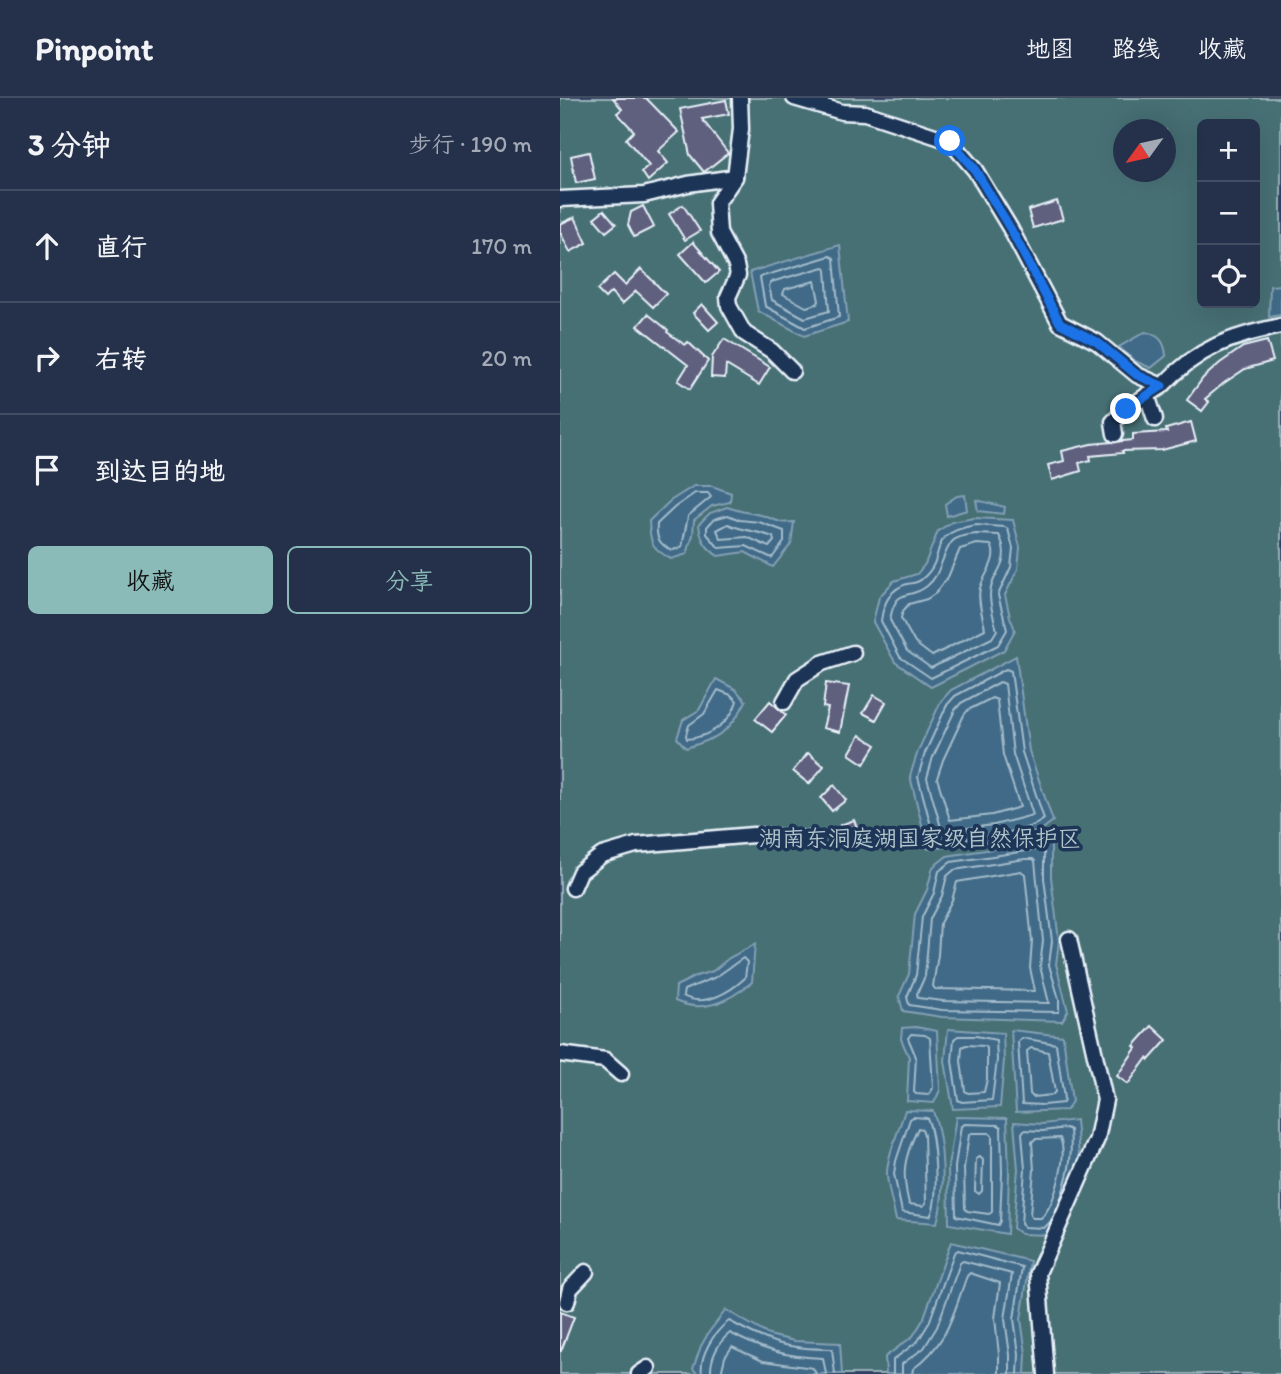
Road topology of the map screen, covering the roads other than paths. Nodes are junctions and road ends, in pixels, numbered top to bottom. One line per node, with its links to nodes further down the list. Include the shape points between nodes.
1 (740, 98): 3 (street)
2 (794, 98): 7 (street, via 842,112 865,113 950,141 975,170 1060,323 1097,342 1137,375)
3 (734, 177): 4 (street, via 644,195); 6 (street, via 717,203 719,233 736,265 729,306 744,333)
4 (560, 199)
5 (1279, 327): 7 (street, via 1217,344 1180,366)
6 (792, 371)
7 (1162, 386): 8 (street)
8 (1147, 395): 9 (street); 10 (street, via 1113,422)
9 (1155, 419)
10 (1115, 434)
11 (853, 653): 12 (street, via 822,663 797,679)
12 (784, 702)
13 (815, 840): 14 (street, via 753,835 636,845 602,855 580,872)
14 (573, 888)
15 (1069, 939): 20 (street, via 1105,1100 1097,1139 1038,1273)
16 (560, 1054): 17 (street, via 606,1060)
17 (621, 1074)
18 (586, 1272): 19 (street)
19 (565, 1293)
20 (1046, 1374)

